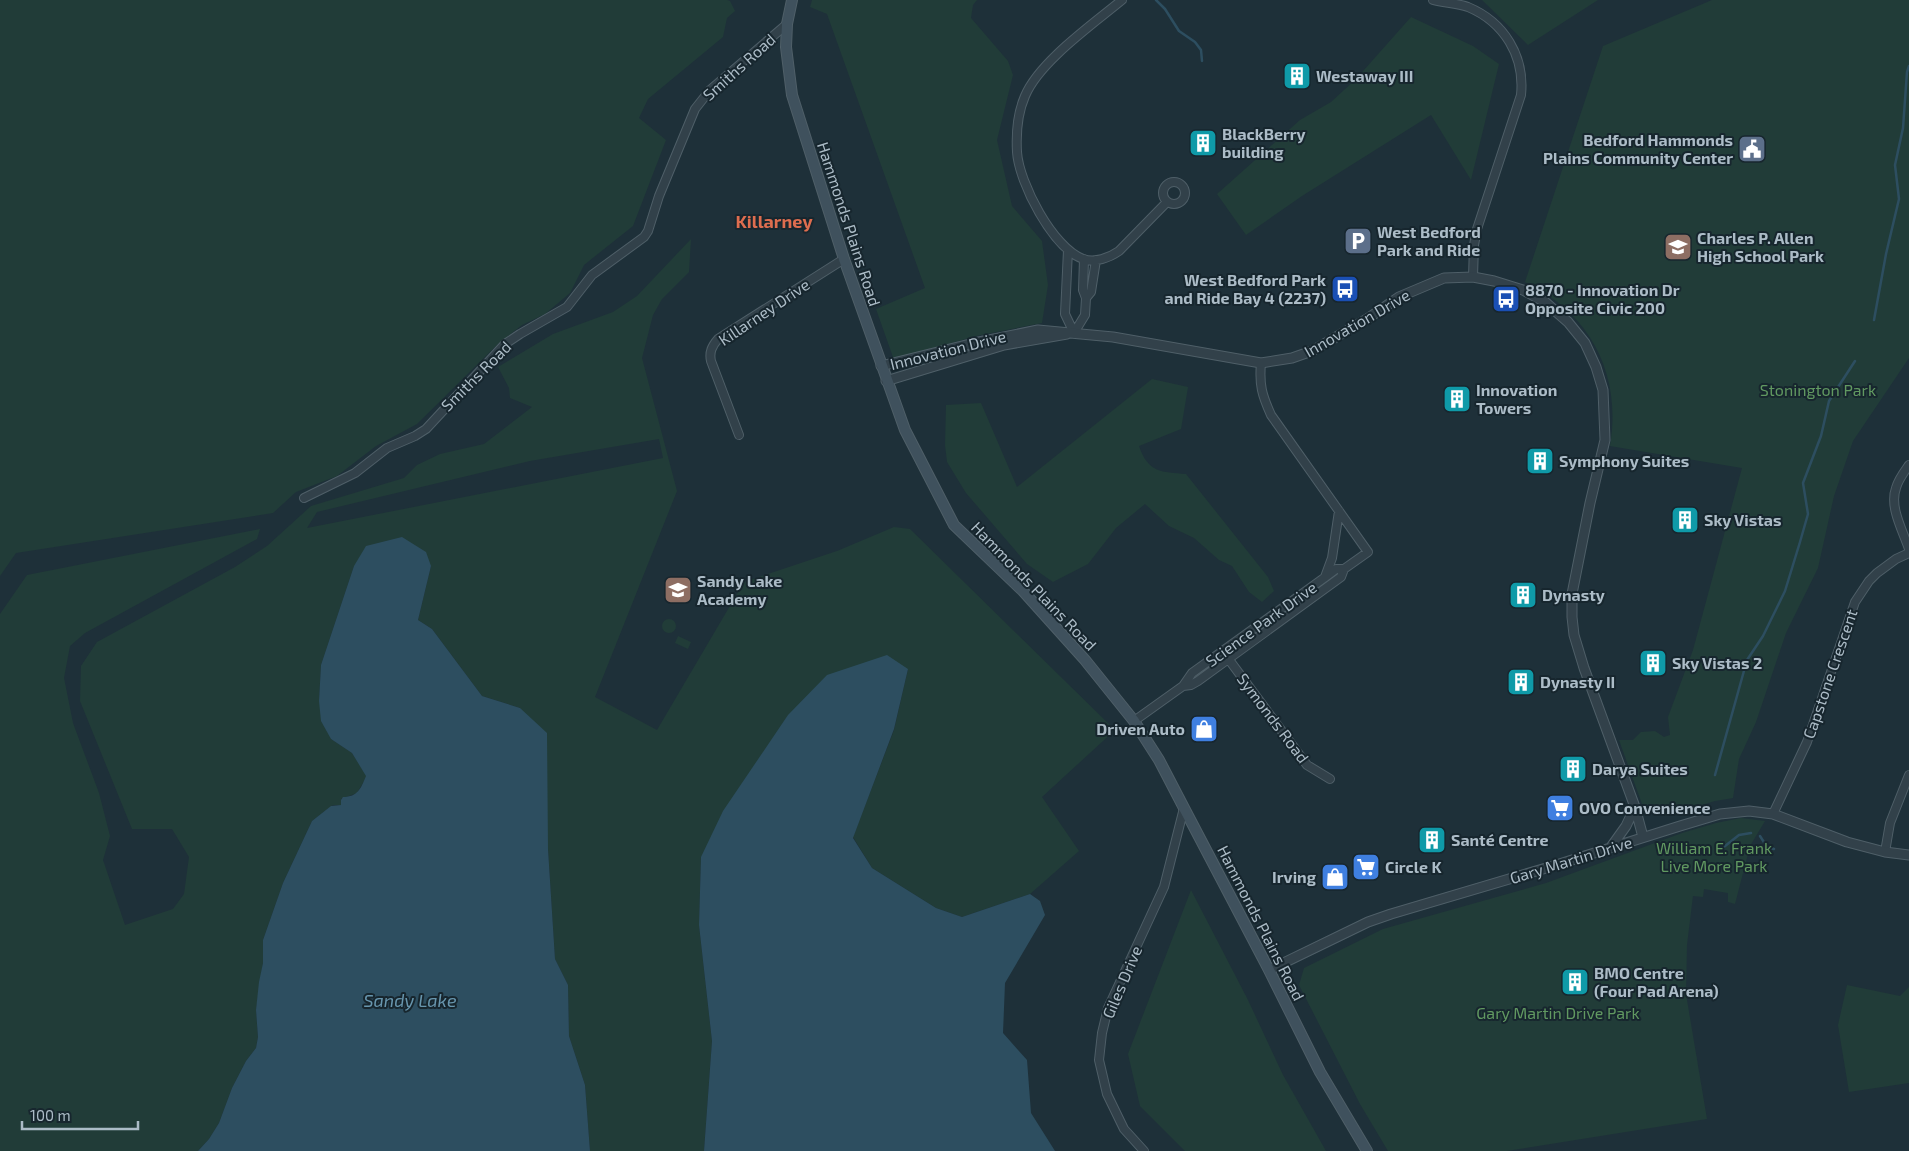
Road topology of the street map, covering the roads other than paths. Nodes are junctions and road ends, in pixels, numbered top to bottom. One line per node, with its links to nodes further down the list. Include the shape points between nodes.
1 (792, 0): 4 (main road, Hammonds Plains Road)
2 (1122, 0): 6 (street, via 1037,74 1025,96 1018,123 1017,152 1023,180 1035,205)
3 (1433, 0): 10 (street, via 1467,7 1486,17 1512,45 1522,78 1521,95 1477,229)
4 (787, 24): 7 (main road, Hammonds Plains Road, via 786,48 792,95); 18 (street, Smiths Road, via 710,90 695,109 644,237 592,275 567,308 505,344 426,429 387,448 355,473)
5 (1167, 202): 9 (street, via 1119,251)
6 (1068, 250): 8 (street); 12 (street, via 1065,314)
7 (844, 259): 14 (main road, Hammonds Plains Road); 16 (street, Killarney Drive, via 714,344 711,361)
8 (1084, 259): 9 (street); 11 (street, via 1083,290)
9 (1096, 260): 11 (street, via 1091,292)
10 (1473, 277): 13 (street, Innovation Drive, via 1444,278 1422,286 1312,351); 30 (street, Innovation Drive, via 1522,290 1545,302 1573,329 1596,366 1603,390 1605,440 1572,594 1572,617 1584,668)
11 (1086, 298): 12 (street, via 1085,315)
12 (1074, 333): 13 (street, Innovation Drive); 14 (street, Innovation Drive, via 1038,330); 15 (street, Innovation Drive, via 1004,345)
13 (1261, 363): 19 (street, via 1259,382 1270,415)
14 (881, 366): 15 (main road, Hammonds Plains Road)
15 (886, 380): 27 (main road, Hammonds Plains Road, via 905,430 954,525 1023,592 1085,660)
16 (738, 435)
17 (1909, 465): 20 (street, via 1894,494)
18 (304, 498)
19 (1339, 511): 22 (street, Science Park Drive, via 1368,552); 23 (street, via 1332,558)
20 (1909, 549)
21 (1909, 553): 32 (street, Capstone Crescent, via 1876,573 1855,602 1807,742)
22 (1344, 569): 23 (street, Science Park Drive, via 1336,569); 25 (street, Science Park Drive, via 1341,577)
23 (1324, 578): 24 (street, Science Park Drive)
24 (1223, 651): 25 (street, Symonds Road); 26 (street, Science Park Drive, via 1192,673)
25 (1229, 659): 26 (street, Science Park Drive, via 1198,681); 29 (street, Symonds Road, via 1307,765)
26 (1183, 686): 27 (street, Science Park Drive)
27 (1134, 721): 31 (main road, Hammonds Plains Road)
28 (1909, 775): 35 (street, via 1890,823)
29 (1330, 779)
30 (1635, 807): 33 (street, Innovation Drive); 34 (street)
31 (1184, 808): 37 (main road, Hammonds Plains Road); 38 (street, Giles Drive, via 1164,887 1108,1008 1100,1051 1101,1071 1110,1104 1124,1129)
32 (1773, 814): 33 (street, Gary Martin Drive, via 1748,811 1720,814); 35 (street, Gary Martin Drive, via 1847,842)
33 (1643, 837): 34 (street, Gary Martin Drive)
34 (1611, 848): 37 (street, Gary Martin Drive, via 1368,922)
35 (1885, 852): 36 (street, Gary Martin Drive)
36 (1909, 855)
37 (1269, 970): 39 (main road, Hammonds Plains Road, via 1320,1072)
38 (1144, 1151)
39 (1367, 1151)

